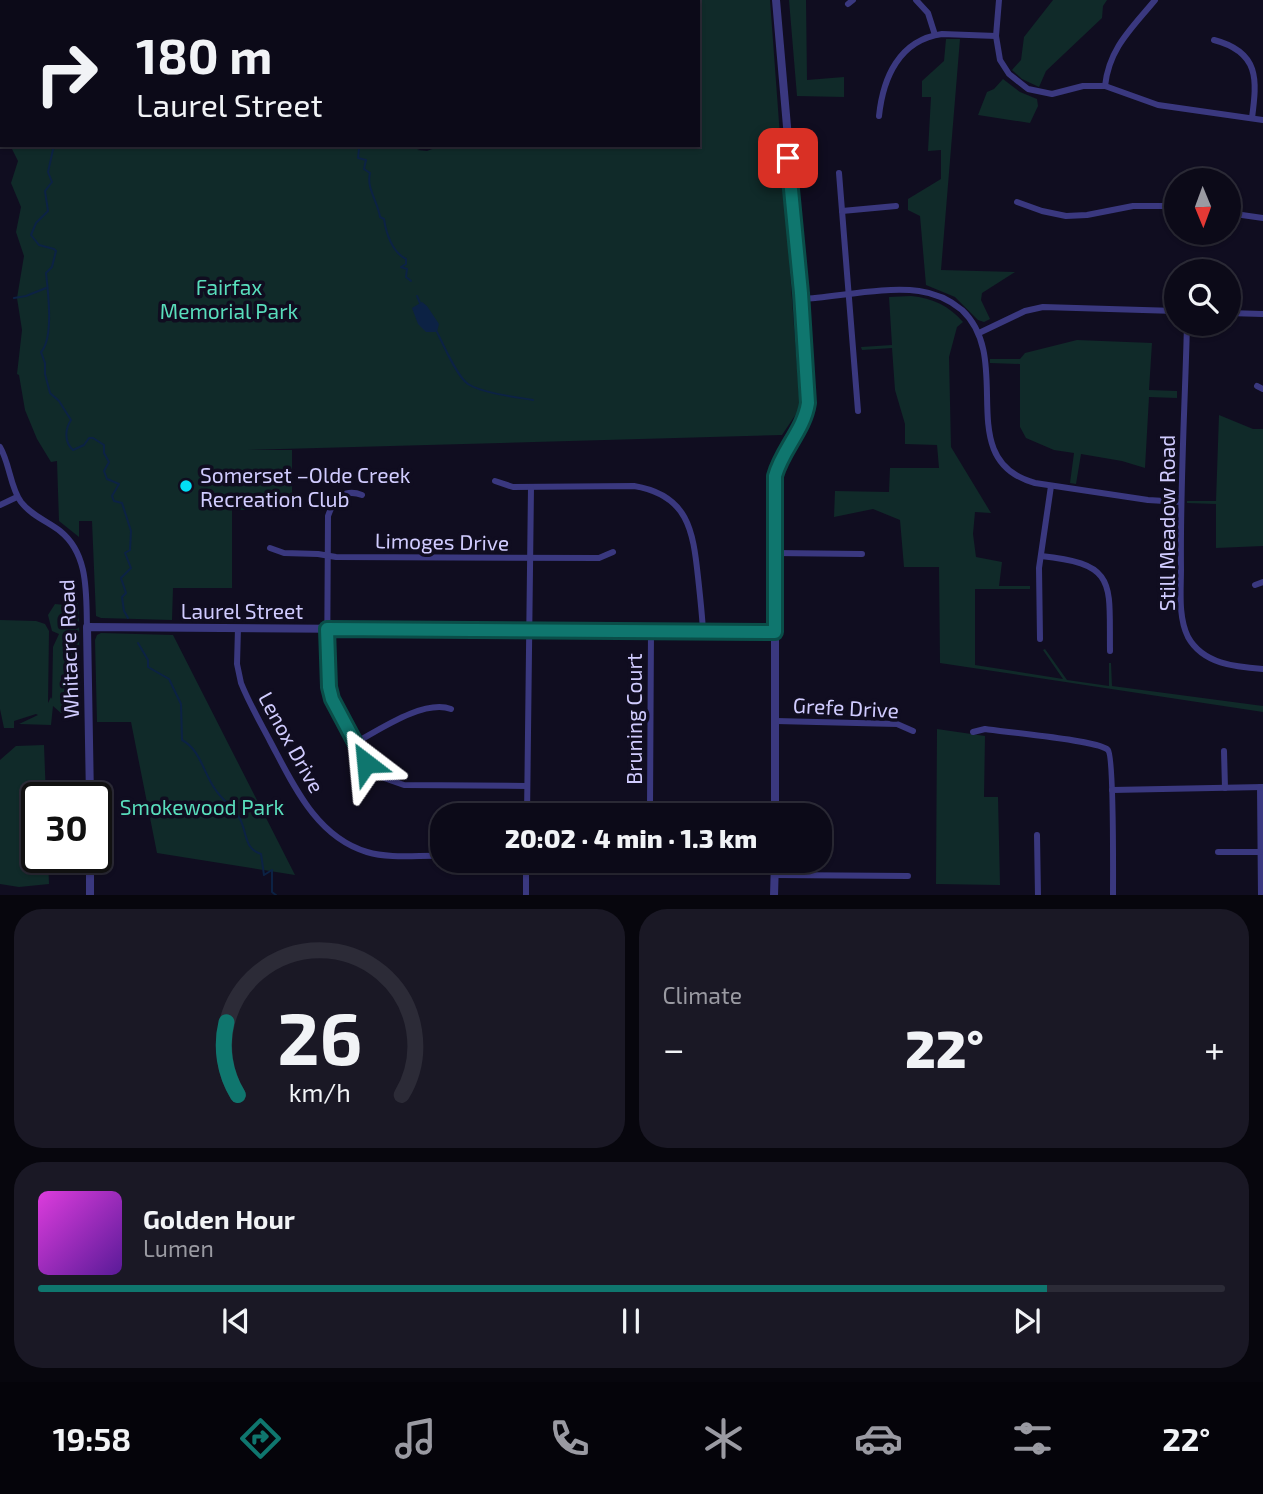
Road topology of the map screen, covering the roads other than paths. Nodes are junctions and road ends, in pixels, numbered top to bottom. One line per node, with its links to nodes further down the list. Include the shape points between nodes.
1 (776, 0): 20 (street)
2 (916, 0): 5 (street, via 928,13)
3 (999, 0): 6 (street)
4 (1155, 0): 8 (street, via 1114,51)
5 (935, 35): 6 (street); 9 (street, via 893,65 883,86)
6 (996, 36): 8 (street, via 1004,67 1028,89 1052,94)
7 (1214, 40): 10 (street, via 1231,46 1253,68)
8 (1105, 86): 10 (street, via 1158,105)
9 (879, 116)
10 (1252, 118): 11 (street)
11 (1263, 120)
12 (839, 173): 16 (street)
13 (1017, 202): 15 (street, via 1066,216)
14 (896, 206): 16 (street)
15 (1164, 206)
16 (842, 211): 19 (street)
17 (1241, 215): 18 (street)
18 (1263, 218)
19 (849, 295): 20 (street); 24 (street, via 907,290 930,293 957,306); 26 (street)
20 (802, 299): 37 (street, via 808,403 775,476)
21 (1164, 311): 24 (street, via 1042,307)
22 (1241, 313): 23 (street)
23 (1263, 314)
24 (979, 333): 29 (street, via 986,360 988,432 993,450 1016,475)
25 (1187, 336): 33 (street, Still Meadow Road)
26 (858, 411)
27 (0, 447): 32 (street, Whitacre Road)
28 (495, 481): 30 (street)
29 (1051, 486): 33 (street); 40 (street)
30 (531, 487): 41 (street); 47 (street, via 634,486 671,501 694,536)
31 (362, 495): 39 (street, via 347,492 334,502 328,516)
32 (18, 496): 34 (street); 44 (street, Whitacre Road, via 30,512 63,533 76,550 84,575)
33 (1181, 502): 53 (street, Still Meadow Road, via 1182,612 1188,637 1213,660)
34 (0, 505)
35 (270, 548): 39 (street, Limoges Drive, via 284,554)
36 (613, 552): 41 (street, Limoges Drive, via 598,558)
37 (774, 553): 38 (street); 50 (street)
38 (862, 554)
39 (328, 556): 41 (street, Limoges Drive); 46 (street)
40 (1041, 556): 51 (street); 52 (street, via 1083,563 1102,577 1109,594)
41 (530, 559): 48 (street)
42 (1263, 582): 43 (street)
43 (1255, 585)
44 (87, 627): 45 (street, Laurel Street); 60 (street, Whitacre Road)
45 (237, 628): 46 (street, Laurel Street); 71 (street, Lenox Drive, via 241,683 300,797 316,818 349,844 368,852)
46 (327, 629): 48 (street, Laurel Street); 58 (street, via 329,687)
47 (703, 629): 49 (street, Laurel Street); 50 (street, Laurel Street)
48 (530, 630): 49 (street, Laurel Street); 61 (street)
49 (651, 631): 66 (street, Bruning Court)
50 (775, 632): 55 (street)
51 (1040, 639)
52 (1110, 651)
53 (1263, 669)
54 (451, 709): 58 (street, via 435,706 420,710)
55 (776, 721): 56 (street, Grefe Drive, via 897,724); 67 (street)
56 (913, 731)
57 (974, 732): 64 (street, via 1100,746 1111,756)
58 (355, 743): 61 (street, via 370,768 397,783)
59 (1224, 751): 63 (street)
60 (90, 782)
61 (527, 786): 65 (street)
62 (1261, 787): 63 (street); 70 (street)
63 (1225, 788): 64 (street)
64 (1112, 790): 80 (street)
65 (527, 803)
66 (650, 803)
67 (775, 803)
68 (1037, 835): 79 (street)
69 (1218, 852): 70 (street)
70 (1260, 852): 81 (street)
71 (430, 856)
72 (90, 873): 76 (street)
73 (526, 873): 77 (street)
74 (775, 875): 75 (street); 78 (street)
75 (908, 876)
76 (90, 895)
77 (526, 895)
78 (774, 895)
79 (1038, 895)
80 (1113, 895)
81 (1261, 895)

